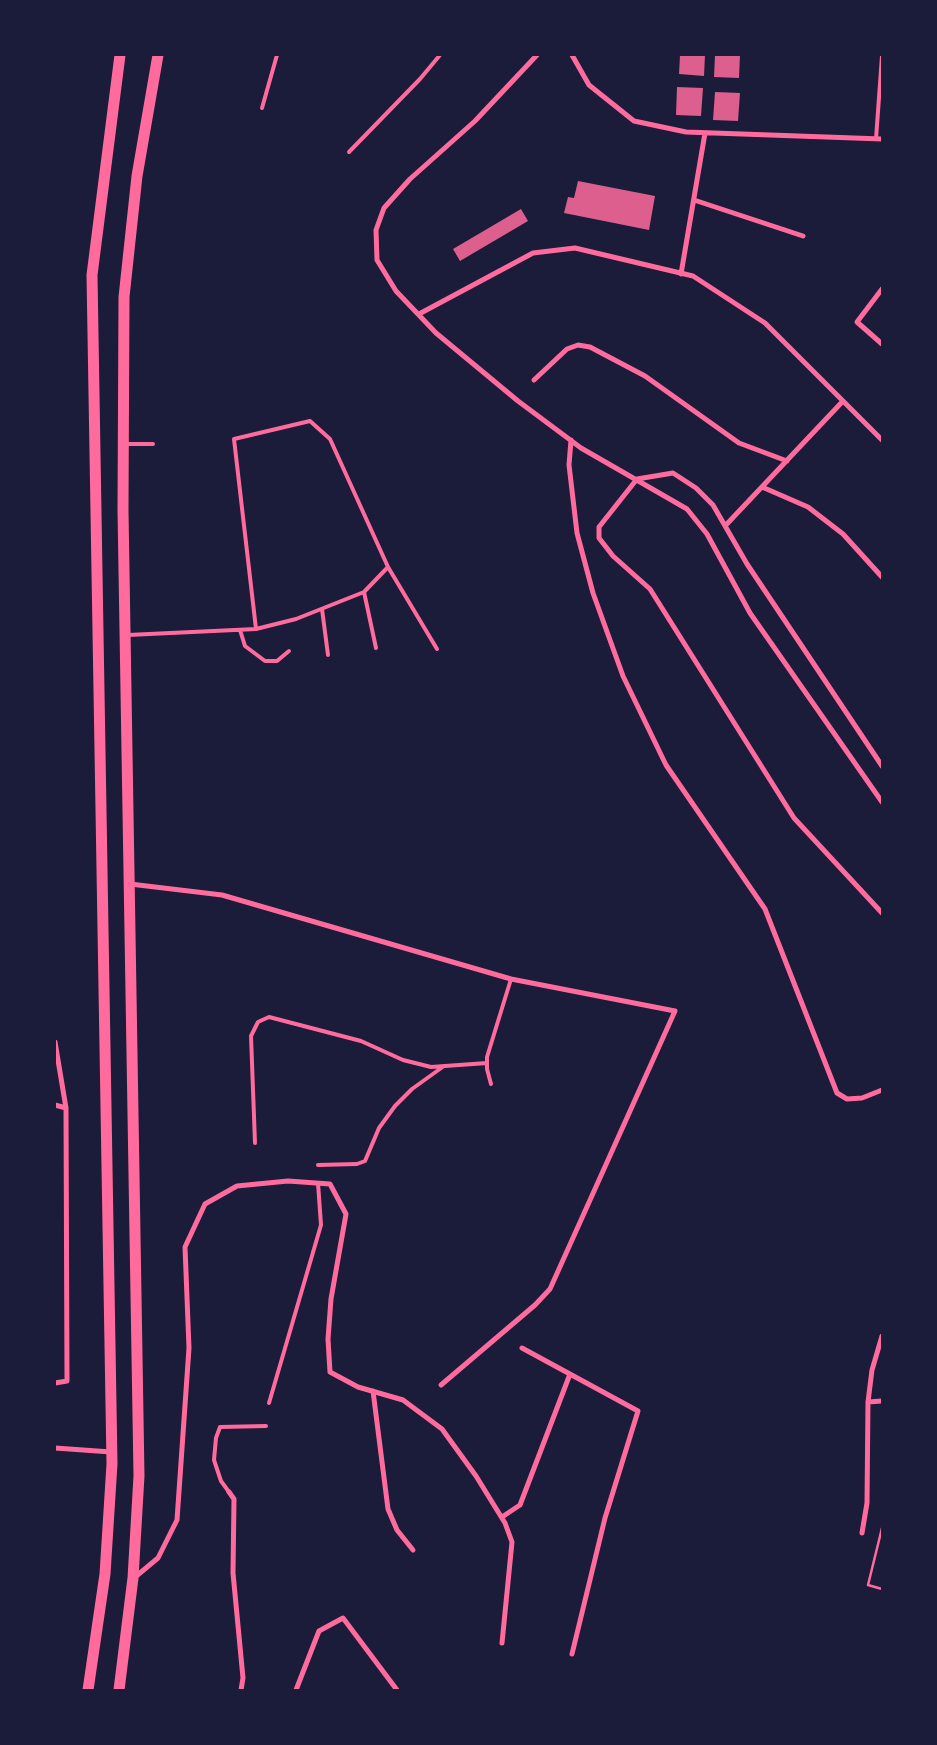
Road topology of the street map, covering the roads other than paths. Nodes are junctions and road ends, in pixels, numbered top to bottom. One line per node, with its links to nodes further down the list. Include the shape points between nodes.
1 (120, 55): 65 (highway, via 92,275)
2 (158, 55): 22 (highway, via 137,176 124,297)
3 (277, 55): 8 (lane)
4 (440, 55): 11 (lane)
5 (537, 55): 16 (street, via 475,121 410,178 384,208 376,230 377,260 396,291)
6 (572, 55): 9 (street, via 589,84 634,121)
7 (882, 56): 10 (lane)
8 (262, 108)
9 (705, 133): 10 (street); 12 (street)
10 (879, 139)
11 (349, 152)
12 (694, 200): 13 (street); 14 (street)
13 (803, 236)
14 (681, 274): 16 (street, via 575,248 533,253); 19 (street, via 692,276 765,323)
15 (882, 289): 17 (street, via 858,322)
16 (419, 314): 20 (street, via 436,333)
17 (882, 344)
18 (534, 380): 24 (street, via 567,349 578,345 590,347 645,376 739,443)
19 (843, 401): 21 (street); 24 (street)
20 (571, 440): 25 (street); 48 (street, via 569,464 577,533 593,593 623,676 666,765 765,909 837,1093 847,1099 862,1098)
21 (882, 440)
22 (123, 444): 23 (lane); 34 (highway)
23 (153, 444)
24 (787, 461): 26 (street)
25 (637, 479): 27 (street, via 673,473 696,488 713,505); 40 (street, via 687,509 706,534 750,613); 42 (street, via 599,527 599,538 613,556 650,589 794,818)
26 (762, 487): 27 (street); 29 (street, via 808,507 843,534)
27 (725, 526): 39 (street)
28 (388, 567): 30 (lane); 32 (lane, via 330,439 310,421 234,439); 36 (lane)
29 (882, 577)
30 (364, 592): 31 (lane); 35 (lane)
31 (322, 608): 32 (lane, via 296,619); 38 (lane)
32 (256, 629): 33 (lane)
33 (240, 630): 34 (lane); 37 (lane, via 245,646 265,662 277,661)
34 (126, 635): 41 (highway)
35 (376, 648)
36 (437, 649)
37 (288, 651)
38 (328, 655)
39 (882, 766)
40 (882, 802)
41 (130, 884): 43 (street, via 222,895); 70 (highway, via 139,1476)
42 (882, 913)
43 (510, 978): 45 (lane); 58 (street, via 674,1011 550,1289 536,1305)
44 (55, 1042): 50 (street)
45 (487, 1063): 46 (lane); 47 (lane)
46 (444, 1066): 51 (lane, via 431,1067 403,1060 361,1041 269,1017 258,1022 251,1036); 52 (lane, via 395,1106 380,1128 365,1161)
47 (491, 1084)
48 (882, 1090)
49 (55, 1105): 50 (street)
50 (66, 1108): 57 (street, via 67,1381)
51 (255, 1143)
52 (318, 1165)
53 (318, 1183): 59 (street, via 330,1184 346,1214 330,1299 330,1372); 62 (lane, via 321,1225); 70 (street, via 288,1181 237,1186 206,1204 197,1221 185,1247 190,1348 177,1520 158,1558)
54 (882, 1336): 61 (street, via 872,1370)
55 (522, 1348): 56 (street)
56 (570, 1374): 67 (street, via 520,1505); 72 (street, via 638,1411 605,1518)
57 (55, 1383)
58 (441, 1385)
59 (373, 1391): 67 (street, via 403,1400 442,1429); 69 (street, via 388,1509 398,1530)
60 (882, 1401): 61 (street)
61 (868, 1402): 68 (street, via 868,1503)
62 (270, 1403)
63 (266, 1426): 66 (lane, via 220,1427 214,1460 221,1481)
64 (55, 1448): 65 (street)
65 (112, 1452): 73 (highway, via 105,1574)
66 (229, 1492): 75 (street, via 234,1499 233,1573 243,1678)
67 (502, 1517): 71 (street, via 512,1542)
68 (862, 1533)
69 (414, 1550)
70 (133, 1578): 74 (highway)
71 (502, 1643)
72 (572, 1654)
73 (88, 1690)
74 (120, 1690)
75 (241, 1690)
76 (296, 1690): 77 (street, via 319,1630 343,1618)
77 (397, 1690)

